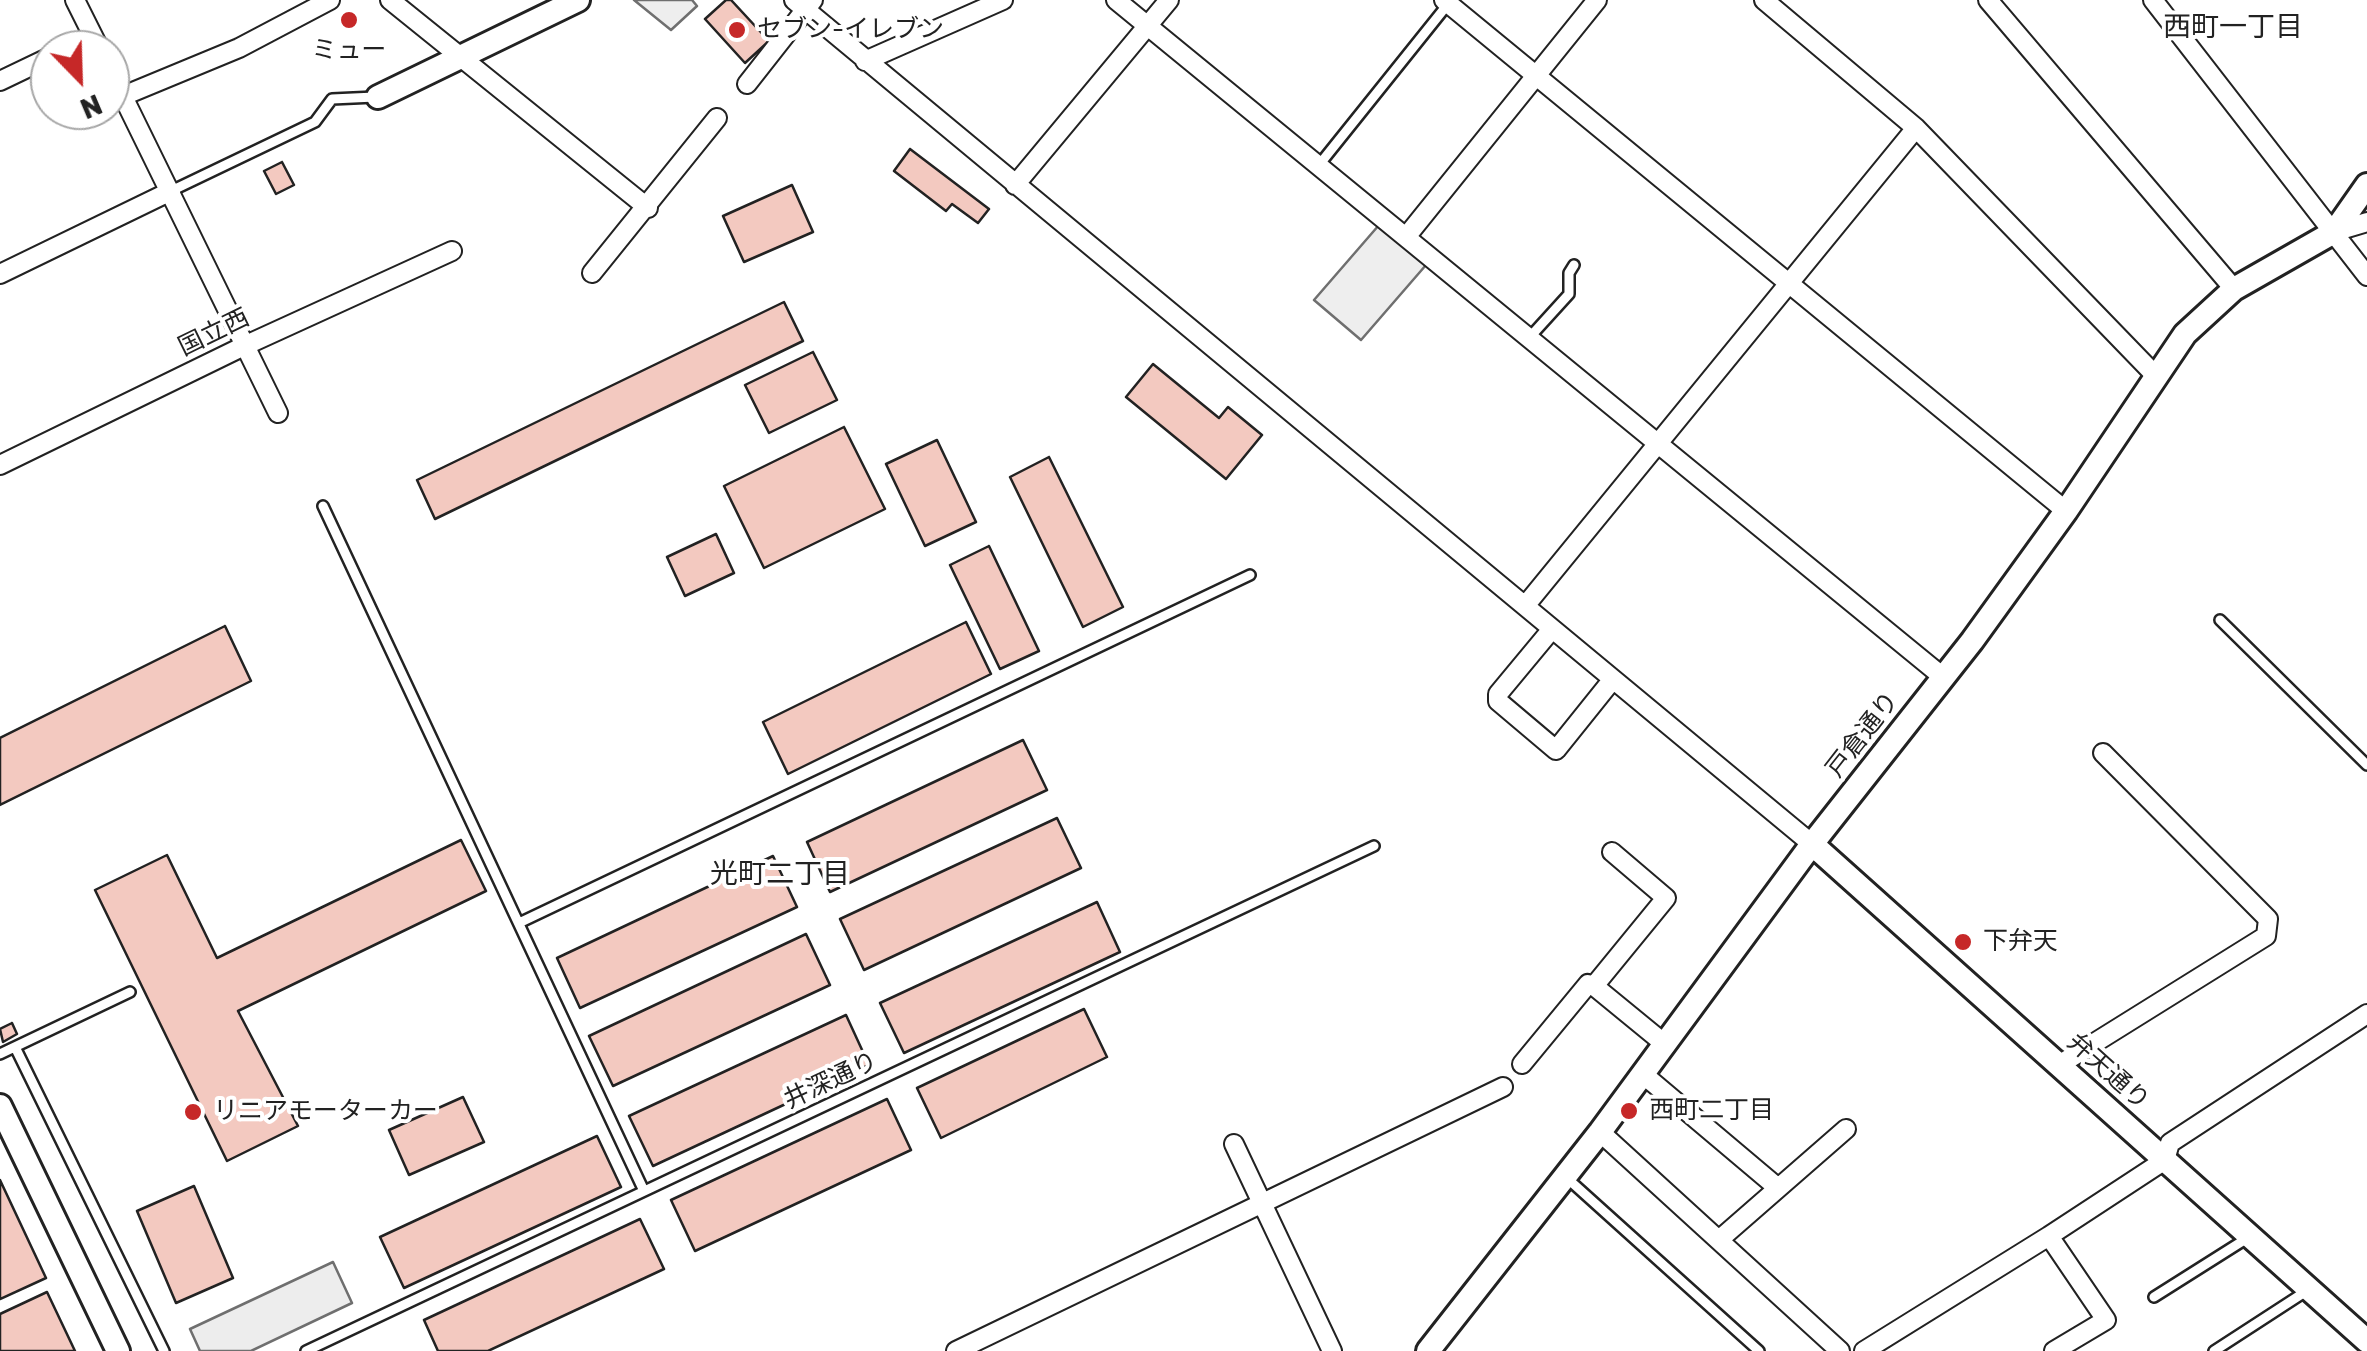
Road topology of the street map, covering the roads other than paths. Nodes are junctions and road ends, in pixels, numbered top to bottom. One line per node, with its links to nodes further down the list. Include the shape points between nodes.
1 (75, 0): 15 (street)
2 (330, 0): 22 (street)
3 (390, 0): 16 (street)
4 (1003, 0): 17 (street)
5 (1116, 0): 14 (street)
6 (1168, 0): 14 (street)
7 (1596, 0): 19 (street)
8 (1764, 0): 26 (street)
9 (1988, 0): 41 (street)
10 (2153, 0): 33 (street)
11 (1446, 2): 19 (street); 27 (lane)
12 (564, 4): 16 (street)
13 (804, 4): 17 (street); 21 (street)
14 (1148, 26): 27 (street); 28 (street)
15 (90, 30)
16 (460, 57): 23 (street); 31 (street)
17 (864, 62): 28 (street)
18 (30, 67): 20 (street)
19 (1535, 74): 34 (street); 40 (street)
20 (0, 82)
21 (747, 84)
22 (130, 93)
23 (378, 96): 30 (lane, via 332,99 316,122)
24 (130, 110): 30 (street)
25 (717, 118): 31 (street)
26 (1916, 128): 40 (street); 44 (street)
27 (1318, 166): 34 (street)
28 (1015, 185): 51 (street)
29 (2367, 185): 33 (street, 戸倉通り)
30 (170, 191): 37 (street); 43 (street)
31 (648, 208): 38 (street)
32 (2367, 222): 33 (street)
33 (2334, 232): 39 (street); 41 (street, 戸倉通り)
34 (1406, 238): 42 (street)
35 (452, 250): 43 (street, 国立西)
36 (1574, 265): 42 (lane, via 1569,294)
37 (0, 274)
38 (592, 274)
39 (2367, 276)
40 (1790, 282): 46 (street); 49 (street)
41 (2234, 289): 44 (street, 戸倉通り, via 2185,334)
42 (1529, 338): 46 (street)
43 (244, 346): 45 (street); 47 (street, 国立西)
44 (2156, 375): 49 (street, 戸倉通り)
45 (278, 414)
46 (1658, 444): 51 (street); 54 (street)
47 (0, 465)
48 (323, 506): 61 (lane)
49 (2066, 511): 54 (street, 戸倉通り)
50 (1250, 575): 61 (lane)
51 (1525, 606): 53 (street)
52 (2220, 620): 57 (lane)
53 (1552, 629): 55 (street); 55 (street, via 1498,700 1556,750)
54 (1944, 677): 58 (street, 戸倉通り)
55 (1612, 679): 58 (street)
56 (2103, 753): 69 (street, via 2268,918 2266,936)
57 (2367, 765)
58 (1812, 844): 65 (street, 戸倉通り); 69 (street, 弁天通り)
59 (1374, 846): 79 (lane, 井深通り)
60 (1612, 852): 62 (street, via 1666,898)
61 (518, 923): 79 (lane)
62 (1594, 986): 65 (street); 68 (street, via 1588,984)
63 (130, 992): 66 (lane)
64 (2367, 1014): 76 (street, via 2170,1143)
65 (1666, 1044): 70 (street, 戸倉通り)
66 (15, 1046): 67 (lane); 88 (lane)
67 (0, 1054)
68 (1522, 1064)
69 (2059, 1065): 76 (street, 弁天通り)
70 (1644, 1075): 74 (street, 戸倉通り); 78 (street)
71 (1503, 1087): 80 (street)
72 (0, 1106): 87 (street)
73 (1846, 1129): 78 (street)
74 (1600, 1132): 77 (street, 戸倉通り); 83 (street)
75 (1234, 1144): 80 (street)
76 (2165, 1160): 81 (street); 82 (street, 弁天通り)
77 (1566, 1177): 92 (street, 戸倉通り); 93 (lane)
78 (1778, 1188): 83 (street)
79 (644, 1192): 89 (lane, 井深通り)
80 (1262, 1204): 90 (street); 91 (street)
81 (2050, 1236): 95 (street); 96 (street, via 2106,1320)
82 (2251, 1236): 84 (street, 弁天通り); 85 (lane)
83 (1720, 1239): 94 (street)
84 (2310, 1290): 86 (street, 弁天通り); 97 (lane)
85 (2154, 1297)
86 (2367, 1340)
87 (118, 1351)
88 (164, 1351)
89 (306, 1351)
90 (956, 1351)
91 (1332, 1351)
92 (1428, 1351)
93 (1759, 1351)
94 (1840, 1351)
95 (1864, 1351)
96 (2054, 1351)
97 (2214, 1351)

